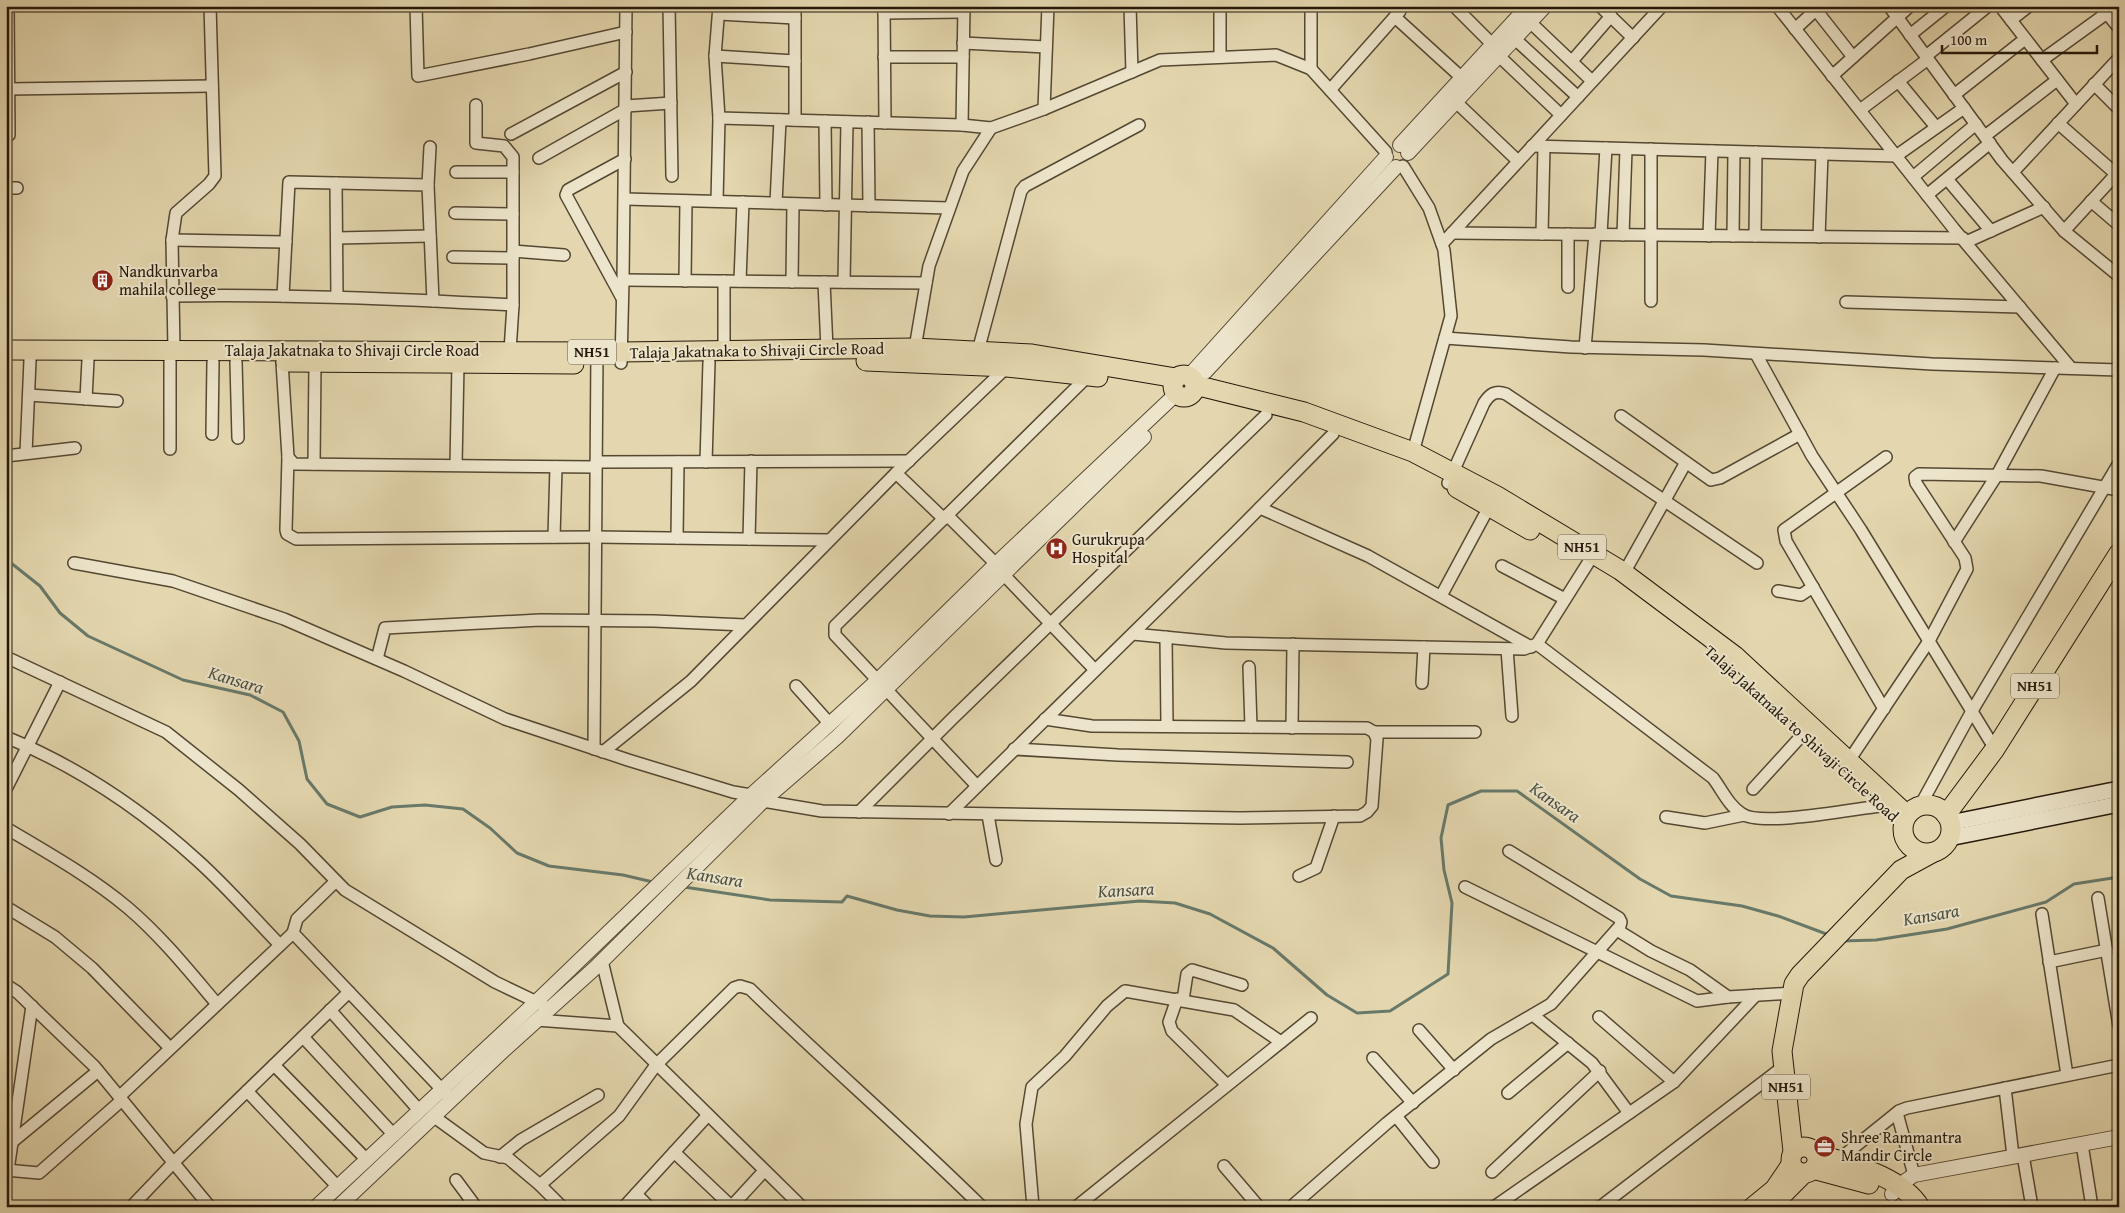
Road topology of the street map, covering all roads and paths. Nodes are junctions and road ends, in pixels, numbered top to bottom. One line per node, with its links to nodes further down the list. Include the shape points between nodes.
1 (8, 6): 62 (street)
2 (210, 6): 61 (street)
3 (416, 6): 34 (street, via 418,76)
4 (626, 6): 34 (street)
5 (670, 6): 67 (street)
6 (1048, 6): 40 (street)
7 (1130, 6): 54 (street)
8 (1220, 6): 44 (street)
9 (1311, 6): 52 (street)
10 (1454, 6): 41 (street)
11 (1545, 6): 27 (street)
12 (1600, 6): 29 (street)
13 (1662, 6): 36 (street)
14 (1777, 6): 33 (street)
15 (1889, 6): 30 (street)
16 (1910, 6): 30 (street)
17 (1946, 6): 35 (street)
18 (1988, 6): 46 (street)
19 (2000, 6): 31 (street)
20 (2029, 6): 31 (street)
21 (1818, 8): 33 (street); 45 (street)
22 (2103, 8): 32 (street); 49 (street)
23 (963, 9): 25 (street); 39 (street)
24 (719, 10): 28 (street); 42 (street)
25 (884, 10): 47 (street)
26 (1400, 10): 56 (street); 63 (street)
27 (1525, 11): 37 (street); 41 (street); 51 (street)
28 (795, 12): 50 (street)
29 (1611, 16): 36 (street); 51 (street)
30 (1897, 18): 35 (street); 45 (street)
31 (2011, 20): 38 (street)
32 (2119, 28)
33 (1794, 29): 55 (street)
34 (626, 32): 53 (street)
35 (1910, 35): 46 (street)
36 (1632, 38): 58 (street)
37 (1515, 39): 41 (street); 65 (street)
38 (2025, 39): 49 (street); 64 (street)
39 (963, 43): 40 (street); 43 (street)
40 (1046, 47): 72 (street)
41 (1496, 50): 56 (street); 66 (street); 75 (street)
42 (715, 56): 50 (street); 76 (street)
43 (963, 57): 47 (street); 85 (street)
44 (1220, 57): 52 (street, via 1276,55); 54 (street, via 1160,60)
45 (1853, 57): 55 (street)
46 (1927, 57): 59 (street); 64 (street)
47 (884, 58): 82 (street)
48 (2119, 58): 60 (street)
49 (2042, 60): 57 (street)
50 (795, 61): 78 (street)
51 (1572, 62): 58 (street)
52 (1311, 69): 63 (street)
53 (626, 72): 70 (street); 89 (street)
54 (1132, 72): 72 (street)
55 (1832, 76): 74 (street)
56 (1462, 78): 102 (street)
57 (2057, 80): 68 (street); 91 (street)
58 (1592, 81): 65 (street)
59 (1898, 81): 74 (street); 87 (street)
60 (2094, 84): 68 (street); 73 (street)
61 (212, 86): 62 (street); 145 (street, via 215,176 177,210)
62 (9, 89): 90 (street, via 9,135)
63 (1330, 90): 102 (street)
64 (1954, 95): 71 (street)
65 (1578, 97): 75 (street)
66 (1456, 102): 102 (street); 105 (street)
67 (671, 103): 70 (street); 110 (street)
68 (2076, 104): 83 (street)
69 (476, 105): 107 (street, via 476,143 507,148 513,157)
70 (626, 107): 103 (street); 104 (street)
71 (1964, 108): 84 (street); 87 (street)
72 (1044, 109): 88 (street)
73 (2119, 109)
74 (1860, 110): 101 (street)
75 (1562, 115): 92 (street)
76 (719, 118): 77 (street); 118 (street)
77 (780, 120): 78 (street); 121 (street)
78 (795, 120): 79 (street)
79 (825, 121): 80 (street); 123 (street)
80 (847, 122): 81 (street); 124 (street)
81 (868, 122): 82 (street); 125 (street)
82 (885, 123): 85 (street)
83 (2058, 123): 108 (street); 109 (street)
84 (1976, 124): 91 (street); 111 (street)
85 (962, 125): 88 (street)
86 (1139, 125): 178 (street, via 1021,191)
87 (1936, 127): 101 (street)
88 (991, 128): 127 (street, via 963,171)
89 (511, 134)
90 (6, 135)
91 (1987, 140): 108 (street); 112 (street)
92 (1538, 146): 94 (street); 105 (street); 134 (street)
93 (430, 147): 114 (street)
94 (1606, 148): 95 (street); 136 (street)
95 (1626, 149): 96 (street); 137 (street)
96 (1651, 149): 97 (street); 138 (street)
97 (1712, 151): 98 (street); 140 (street)
98 (1734, 152): 99 (street); 141 (street)
99 (1756, 152): 100 (street); 142 (street)
100 (1822, 154): 101 (street); 143 (street)
101 (1896, 156): 111 (street)
102 (1397, 157): 148 (street, via 1429,208); 197 (street)
103 (540, 158)
104 (625, 159): 116 (street); 165 (street, via 566,194)
105 (1518, 161): 133 (street)
106 (456, 172): 107 (street)
107 (513, 172): 129 (street)
108 (2013, 172): 126 (street)
109 (2117, 172): 119 (street)
110 (672, 176)
111 (1913, 177): 115 (street)
112 (1946, 179): 115 (street); 131 (street)
113 (336, 183): 114 (street); 144 (street); 147 (street, via 289,182)
114 (428, 185): 139 (street)
115 (1927, 195): 146 (street)
116 (624, 199): 117 (street); 153 (street)
117 (686, 201): 118 (street); 154 (street)
118 (717, 201): 120 (street)
119 (2091, 201): 130 (street); 132 (street)
120 (743, 202): 121 (street); 156 (street)
121 (776, 203): 122 (street)
122 (793, 204): 123 (street); 157 (street)
123 (826, 204): 124 (street)
124 (847, 205): 125 (street); 159 (street)
125 (869, 206): 127 (street)
126 (2044, 207): 131 (street); 132 (street)
127 (949, 208): 160 (street)
128 (455, 213): 129 (street)
129 (513, 214): 149 (street)
130 (2119, 226)
131 (1991, 231): 146 (street)
132 (2064, 231): 152 (street)
133 (1452, 233): 134 (street); 148 (street)
134 (1542, 234): 135 (street)
135 (1568, 234): 136 (street); 161 (street)
136 (1598, 234): 137 (street); 173 (street)
137 (1623, 234): 138 (street)
138 (1651, 235): 140 (street); 167 (street)
139 (430, 236): 144 (street); 166 (street)
140 (1709, 236): 141 (street)
141 (1733, 236): 142 (street)
142 (1755, 236): 143 (street)
143 (1819, 237): 146 (street)
144 (337, 238): 164 (street)
145 (172, 240): 147 (street); 162 (street)
146 (1964, 240): 170 (street)
147 (286, 242): 163 (street)
148 (1442, 244): 171 (street, via 1451,316)
149 (513, 255): 150 (street); 151 (street); 169 (street)
150 (564, 255)
151 (453, 257)
152 (2119, 276)
153 (624, 280): 154 (street); 165 (street)
154 (685, 281): 155 (street)
155 (724, 281): 156 (street); 176 (street)
156 (740, 281): 157 (street)
157 (792, 282): 158 (street)
158 (824, 282): 159 (street); 174 (street)
159 (844, 282): 160 (street)
160 (926, 283): 172 (street)
161 (1568, 287)
162 (172, 296): 163 (street); 180 (street)
163 (283, 296): 164 (street)
164 (337, 297): 166 (street)
165 (623, 300): 182 (street)
166 (433, 301): 169 (street)
167 (1651, 301)
168 (1846, 302): 170 (street)
169 (513, 305): 177 (street)
170 (2020, 307): 194 (street)
171 (1445, 338): 173 (street); 209 (street)
172 (914, 348): 174 (highway, Talaja Jakatnaka to Shivaji Circle Road / NH51); 178 (highway, Talaja Jakatnaka to Shivaji Circle Road / NH51)
173 (1585, 348): 179 (street)
174 (827, 349): 176 (highway, Talaja Jakatnaka to Shivaji Circle Road / NH51)
175 (6, 350): 180 (highway, Talaja Jakatnaka to Shivaji Circle Road / NH51)
176 (724, 350): 182 (highway, Talaja Jakatnaka to Shivaji Circle Road / NH51)
177 (510, 351): 180 (highway, Talaja Jakatnaka to Shivaji Circle Road / NH51); 181 (highway, Talaja Jakatnaka to Shivaji Circle Road / NH51)
178 (978, 351): 197 (highway, Talaja Jakatnaka to Shivaji Circle Road / NH51, via 1032,354)
179 (1756, 354): 193 (street); 205 (street)
180 (172, 355): 185 (highway, Talaja Jakatnaka to Shivaji Circle Road / NH51); 186 (highway, Talaja Jakatnaka to Shivaji Circle Road / NH51); 208 (street)
181 (597, 358): 182 (highway, Talaja Jakatnaka to Shivaji Circle Road / NH51); 191 (highway, Talaja Jakatnaka to Shivaji Circle Road / NH51); 220 (street)
182 (621, 358): 189 (highway, Talaja Jakatnaka to Shivaji Circle Road / NH51)
183 (6, 360): 184 (highway, Talaja Jakatnaka to Shivaji Circle Road / NH51)
184 (30, 360): 185 (highway, Talaja Jakatnaka to Shivaji Circle Road / NH51); 198 (street)
185 (88, 360): 199 (street)
186 (213, 362): 187 (highway, Talaja Jakatnaka to Shivaji Circle Road / NH51); 203 (street)
187 (236, 362): 188 (highway, Talaja Jakatnaka to Shivaji Circle Road / NH51); 206 (street)
188 (282, 362): 190 (highway, Talaja Jakatnaka to Shivaji Circle Road / NH51); 212 (street)
189 (709, 362): 192 (highway, Talaja Jakatnaka to Shivaji Circle Road / NH51, via 884,360); 216 (street)
190 (316, 363): 191 (highway, Talaja Jakatnaka to Shivaji Circle Road / NH51); 219 (street)
191 (458, 364): 222 (street)
192 (1007, 367): 196 (highway, Talaja Jakatnaka to Shivaji Circle Road / NH51); 214 (street)
193 (2055, 368): 194 (street); 225 (street)
194 (2071, 368): 195 (street)
195 (2119, 370)
196 (1088, 376): 197 (highway, Talaja Jakatnaka to Shivaji Circle Road / NH51); 233 (street)
197 (1185, 387): 201 (highway, Talaja Jakatnaka to Shivaji Circle Road / NH51); 209 (highway, Talaja Jakatnaka to Shivaji Circle Road / NH51, via 1293,409); 245 (street)
198 (28, 395): 199 (street); 210 (street)
199 (86, 399): 200 (street)
200 (117, 401)
201 (1266, 415): 204 (highway, Talaja Jakatnaka to Shivaji Circle Road / NH51); 253 (street)
202 (1621, 416): 221 (street)
203 (212, 434)
204 (1333, 434): 226 (highway, Talaja Jakatnaka to Shivaji Circle Road / NH51); 232 (street)
205 (1800, 434): 221 (street, via 1715,480 1706,479); 229 (street)
206 (238, 438)
207 (75, 448): 210 (street)
208 (170, 449)
209 (1413, 452): 226 (highway, Talaja Jakatnaka to Shivaji Circle Road / NH51)
210 (26, 453): 211 (street)
211 (6, 456)
212 (288, 457): 219 (street, via 294,464); 235 (street, via 286,530 291,537)
213 (1886, 457): 229 (street)
214 (909, 461): 217 (street); 224 (street)
215 (678, 462): 216 (street); 220 (street); 236 (street)
216 (706, 462): 217 (street)
217 (751, 462): 237 (street)
218 (2119, 463): 227 (street)
219 (314, 464): 222 (street)
220 (596, 464): 223 (street); 234 (street)
221 (1685, 464): 230 (street)
222 (456, 465): 223 (street)
223 (556, 467): 235 (street)
224 (896, 473): 233 (street); 238 (street)
225 (1997, 475): 227 (street, via 2041,476); 239 (street); 239 (street, via 1919,474 1916,477 1916,483)
226 (1451, 478): 230 (street, via 1484,403 1492,393 1499,392); 231 (highway, Talaja Jakatnaka to Shivaji Circle Road / NH51); 246 (highway, Talaja Jakatnaka to Shivaji Circle Road / NH51, via 1498,496)
227 (2106, 488): 228 (street); 270 (street)
228 (2119, 490)
229 (1837, 493): 247 (street, via 1784,530 1786,541); 256 (street)
230 (1665, 501): 243 (street); 246 (street)
231 (1489, 507): 242 (highway, Talaja Jakatnaka to Shivaji Circle Road / NH51); 249 (street)
232 (1260, 508): 249 (street, via 1368,556); 254 (street)
233 (946, 517): 245 (street); 268 (street, via 835,626 836,635)
234 (595, 537): 235 (street); 236 (street); 251 (street)
235 (554, 538)
236 (677, 538): 237 (street)
237 (749, 539): 238 (street)
238 (829, 540): 252 (street)
239 (1954, 542): 256 (street, via 1965,558 1967,569)
240 (2119, 553): 284 (highway, NH51)
241 (74, 563): 262 (street, via 173,581 284,619)
242 (1588, 563): 250 (street); 279 (highway, Talaja Jakatnaka to Shivaji Circle Road / NH51, via 1706,644)
243 (1757, 563)
244 (1502, 566): 250 (street)
245 (1002, 571): 253 (street); 268 (street)
246 (1624, 573): 287 (highway, Talaja Jakatnaka to Shivaji Circle Road / NH51, via 1745,665)
247 (1813, 588): 248 (street, via 1801,595); 269 (street)
248 (1778, 591)
249 (1441, 596): 258 (street)
250 (1566, 599): 258 (street)
251 (594, 620): 252 (street); 262 (street, via 385,628); 285 (street)
252 (745, 625): 285 (street, via 691,680)
253 (1051, 625): 264 (street); 281 (street)
254 (1133, 634): 255 (street); 264 (street)
255 (1166, 637): 257 (street, via 1226,643); 274 (street)
256 (1929, 641): 269 (street); 270 (street)
257 (1293, 644): 259 (street); 276 (street)
258 (1534, 646): 260 (street); 298 (street, via 1713,778 1733,807)
259 (1424, 647): 260 (street); 266 (street)
260 (1507, 649): 271 (street)
261 (6, 657): 265 (street)
262 (377, 659): 285 (street, via 505,719)
263 (1249, 667): 275 (street)
264 (1095, 670): 272 (street)
265 (60, 682): 282 (street); 310 (street, via 166,732 239,790)
266 (1422, 683)
267 (796, 686): 273 (street)
268 (882, 686): 273 (street); 281 (street); 292 (street, via 837,737)
269 (1884, 709): 287 (street)
270 (1972, 711): 284 (street); 301 (street)
271 (1512, 716)
272 (1045, 719): 274 (street, via 1092,726); 283 (street)
273 (830, 724): 292 (street)
274 (1167, 726): 275 (street)
275 (1251, 727): 276 (street)
276 (1292, 728): 277 (street, via 1367,728)
277 (1374, 732): 278 (street); 299 (street, via 1377,739 1372,806 1360,816)
278 (1475, 732)
279 (1804, 732): 290 (street); 294 (highway, Talaja Jakatnaka to Shivaji Circle Road / NH51)
280 (6, 738): 282 (street)
281 (932, 738): 288 (street); 295 (street)
282 (27, 746): 289 (street); 317 (street, via 122,799 198,860)
283 (1014, 749): 286 (street); 288 (street)
284 (1995, 749): 302 (highway, NH51)
285 (599, 750): 292 (street)
286 (1346, 762)
287 (1848, 762): 301 (highway, Talaja Jakatnaka to Shivaji Circle Road / NH51)
288 (977, 786): 296 (street)
289 (6, 789)
290 (1753, 789)
291 (2119, 789): 302 (main road)
292 (757, 798): 295 (street, via 822,811); 306 (street)
293 (2119, 804): 302 (main road)
294 (1880, 806): 298 (street, via 1770,820); 301 (highway, Talaja Jakatnaka to Shivaji Circle Road / NH51)
295 (860, 812): 296 (street)
296 (949, 814): 297 (street)
297 (988, 814): 299 (street, via 1240,818); 307 (street)
298 (1744, 815): 300 (street, via 1705,823)
299 (1334, 816): 309 (street, via 1316,868)
300 (1666, 816)
301 (1909, 822): 302 (highway, NH51, via 1931,805 1941,809); 305 (highway, NH51, via 1918,851); 308 (highway)
302 (1948, 825): 305 (highway, NH51, via 1943,847)
303 (6, 828): 330 (street, via 77,870 128,908 171,950)
304 (1509, 851): 315 (street, via 1619,918 1621,922)
305 (1934, 852): 308 (highway, NH51)
306 (693, 860): 320 (street); 329 (street, via 639,901)
307 (996, 860)
308 (1900, 872): 325 (highway, NH51, via 1800,975)
309 (1299, 876)
310 (336, 881): 316 (street, via 297,919); 329 (street, via 345,890 495,982)
311 (1465, 887): 319 (street)
312 (2098, 898): 318 (street)
313 (6, 907): 345 (street, via 55,937 92,968)
314 (2042, 914): 321 (street)
315 (1617, 930): 319 (street); 327 (street, via 1685,967)
316 (293, 932): 317 (street); 324 (street)
317 (279, 944): 330 (street)
318 (2107, 950): 321 (street); 340 (street)
319 (1597, 951): 327 (street, via 1697,1001); 334 (street, via 1551,1004)
320 (602, 961): 332 (street); 339 (street)
321 (2050, 962): 354 (street)
322 (6, 985): 331 (street)
323 (1242, 985): 328 (street, via 1192,970 1187,974)
324 (349, 992): 333 (street); 357 (street)
325 (1793, 993): 326 (street); 338 (highway, NH51)
326 (1756, 995): 327 (street); 355 (street)
327 (1728, 997)
328 (1180, 1000): 343 (street, via 1234,1010); 356 (street, via 1169,1022 1172,1031); 405 (street, via 1125,991 1107,1006 1066,1056 1032,1087 1026,1124)
329 (536, 1002): 332 (street); 357 (street)
330 (217, 1004): 345 (street)
331 (32, 1006): 352 (street); 373 (street)
332 (549, 1008): 337 (street)
333 (330, 1010): 342 (street); 365 (street)
334 (1532, 1015): 344 (street); 351 (street, via 1492,1039)
335 (1599, 1017): 355 (street)
336 (1311, 1018): 343 (street)
337 (536, 1020): 339 (street); 363 (street)
338 (1787, 1023): 350 (highway, NH51, via 1782,1046); 379 (highway, NH51, via 1792,1040)
339 (618, 1026): 348 (street)
340 (2119, 1026)
341 (1419, 1030): 351 (street)
342 (303, 1037): 347 (street); 371 (street)
343 (1281, 1042): 356 (street)
344 (1568, 1044): 353 (street); 360 (street)
345 (170, 1048): 362 (street)
346 (1373, 1058): 364 (street)
347 (274, 1065): 359 (street); 378 (street)
348 (656, 1065): 368 (street); 389 (street, via 619,1116); 404 (street, via 734,988 750,989)
349 (2119, 1065): 354 (street)
350 (1784, 1066): 379 (highway, NH51); 411 (street)
351 (1454, 1070): 364 (street)
352 (98, 1071): 362 (street); 373 (street)
353 (1600, 1071): 366 (street); 386 (street)
354 (2067, 1075): 358 (street)
355 (1674, 1082): 366 (street)
356 (1227, 1086): 406 (street)
357 (441, 1088): 363 (street); 365 (street)
358 (2005, 1088): 367 (street, via 1907,1108); 376 (street)
359 (247, 1091): 381 (street); 390 (street)
360 (1508, 1093)
361 (598, 1095): 377 (street, via 528,1136)
362 (121, 1099): 381 (street); 384 (street, via 39,1173)
363 (451, 1099): 369 (street)
364 (1413, 1103): 370 (street)
365 (418, 1110): 371 (street)
366 (1629, 1113): 410 (street)
367 (1897, 1113): 380 (street); 387 (street)
368 (708, 1115): 375 (street); 385 (street)
369 (433, 1116): 377 (street, via 484,1153); 397 (street)
370 (1396, 1116): 382 (street); 393 (street)
371 (393, 1134): 378 (street)
372 (2119, 1137): 374 (street)
373 (12, 1142): 384 (street)
374 (2082, 1144): 376 (street); 417 (street)
375 (674, 1152): 392 (street); 402 (street)
376 (2018, 1156): 387 (street); 416 (street)
377 (500, 1157): 389 (street, via 508,1158)
378 (366, 1159): 390 (street)
379 (1804, 1159): 380 (highway); 391 (highway); 412 (main road); 413 (main road)
380 (1837, 1161): 391 (highway, via 1876,1175)
381 (173, 1162): 394 (street); 395 (street)
382 (1433, 1162)
383 (1224, 1166): 407 (street)
384 (7, 1170)
385 (764, 1170): 402 (street); 403 (street)
386 (1492, 1172)
387 (1914, 1175): 391 (street)
388 (456, 1180): 398 (street)
389 (540, 1185): 399 (street)
390 (337, 1186): 396 (street)
391 (1895, 1190): 414 (highway); 415 (highway)
392 (636, 1194): 400 (street); 401 (street)
393 (1302, 1197): 408 (street); 409 (street)
394 (132, 1207)
395 (210, 1207)
396 (316, 1207)
397 (338, 1207)
398 (476, 1207)
399 (562, 1207)
400 (624, 1207)
401 (649, 1207)
402 (732, 1207)
403 (802, 1207)
404 (982, 1207)
405 (1033, 1207)
406 (1076, 1207)
407 (1259, 1207)
408 (1291, 1207)
409 (1310, 1207)
410 (1494, 1207)
411 (1600, 1207)
412 (1752, 1207)
413 (1771, 1207)
414 (1909, 1207)
415 (1920, 1207)
416 (2032, 1207)
417 (2092, 1207)

